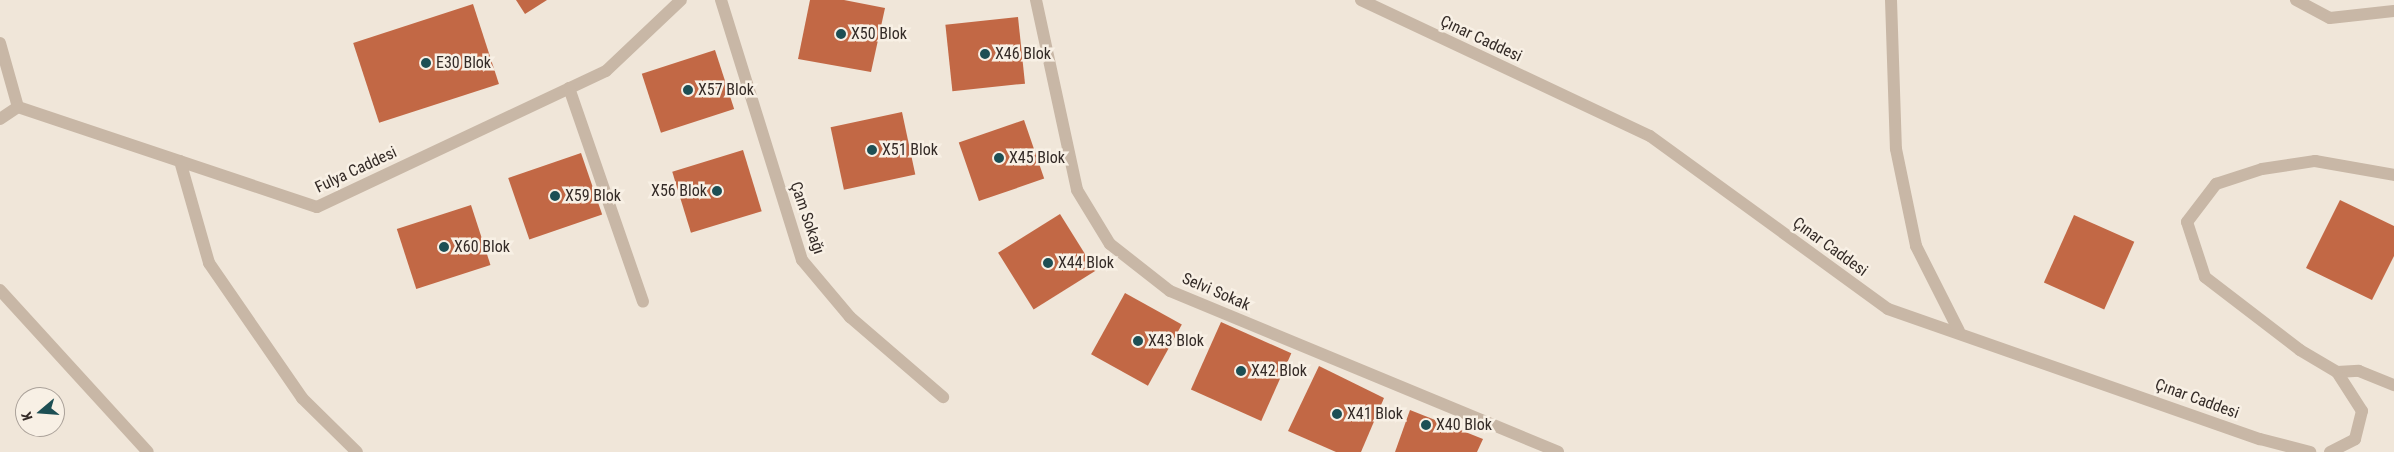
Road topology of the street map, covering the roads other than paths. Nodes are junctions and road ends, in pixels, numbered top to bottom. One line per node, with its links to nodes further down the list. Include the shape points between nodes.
1 (681, 0): 9 (street, Fulya Caddesi, via 606,71)
2 (720, 0): 19 (street, Çam Sokağı, via 802,260 850,317)
3 (1036, 0): 22 (street, Selvi Sokak, via 1076,190 1110,244 1170,291)
4 (1361, 0): 16 (street, Çınar Caddesi, via 1650,136 1888,309)
5 (1891, 0): 16 (street, via 1896,149 1916,246)
6 (2296, 0): 7 (street, via 2330,18)
7 (2394, 11)
8 (0, 44): 10 (street)
9 (569, 88): 12 (street, Fulya Caddesi, via 317,207); 15 (street)
10 (18, 107): 11 (street); 12 (street, Fulya Caddesi)
11 (0, 119)
12 (180, 161): 21 (street, via 210,263 302,398)
13 (2394, 175): 17 (street, via 2315,161 2262,169 2216,184 2187,222 2205,276 2300,350)
14 (0, 290): 20 (street)
15 (643, 302)
16 (1959, 331): 23 (street, Çınar Caddesi, via 2260,439)
17 (2337, 372): 18 (street, via 2359,371); 24 (street, via 2362,411 2355,439)
18 (2394, 385)
19 (943, 397)
20 (148, 452)
21 (357, 452)
22 (1558, 452)
23 (2310, 452)
24 (2330, 452)

